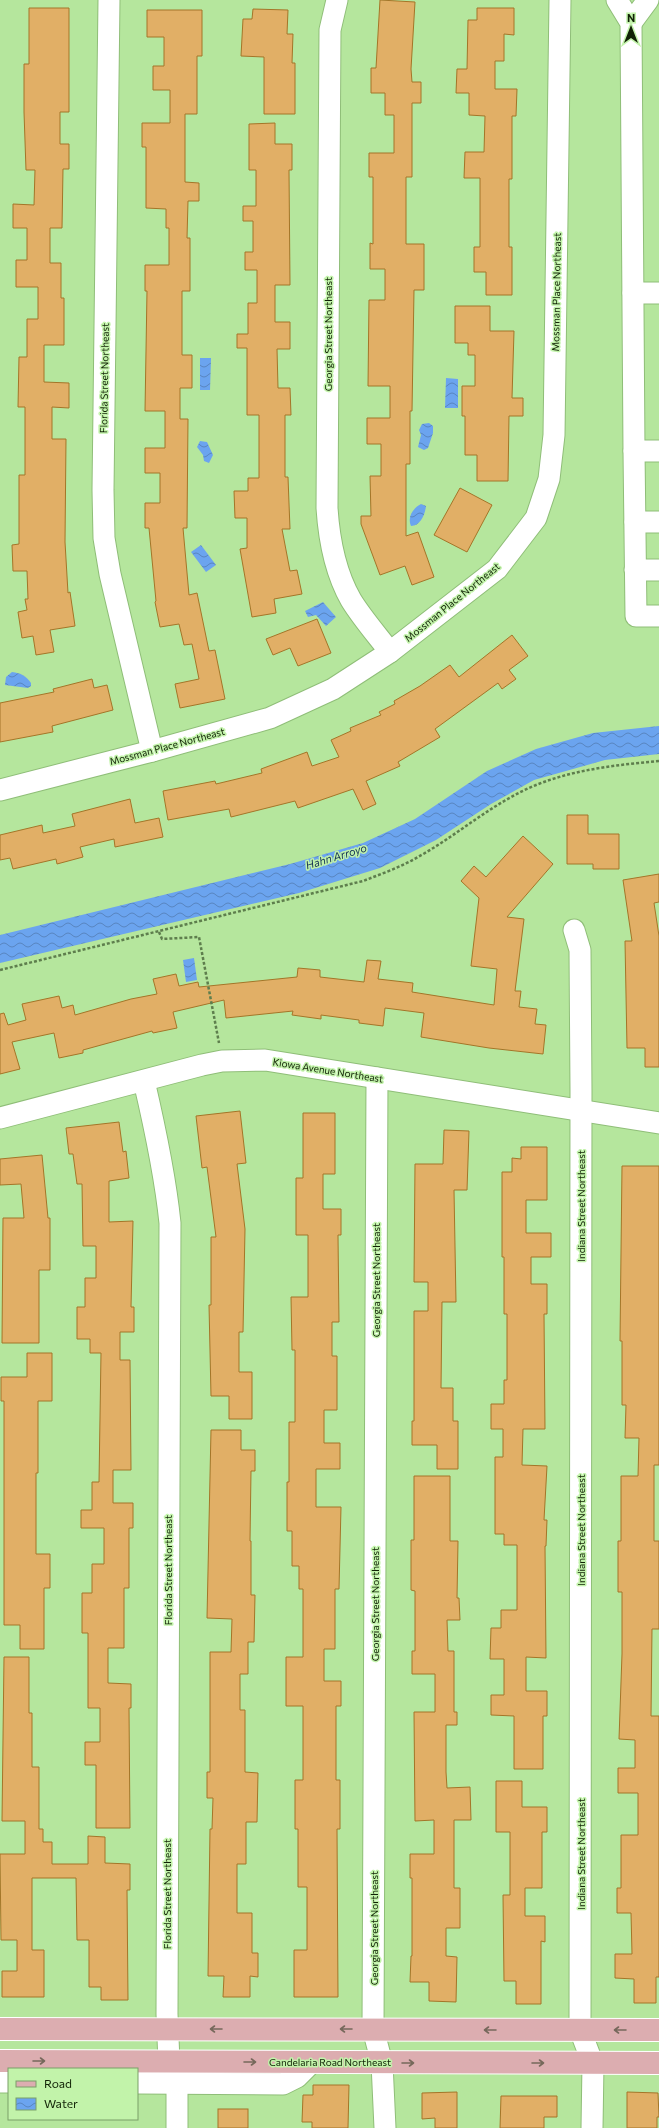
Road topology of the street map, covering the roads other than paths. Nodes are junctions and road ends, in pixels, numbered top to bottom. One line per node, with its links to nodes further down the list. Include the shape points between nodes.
1 (109, 0): 17 (street, Florida Street Northeast, via 104,538 110,574)
2 (337, 0): 16 (street, Georgia Street Northeast, via 330,30 327,508 329,538 338,571 351,600)
3 (560, 0): 16 (street, Mossman Place Northeast, via 554,435 549,479 536,518 496,569)
4 (617, 0): 6 (street)
5 (648, 0): 6 (street)
6 (631, 24): 8 (street)
7 (659, 292): 8 (street)
8 (633, 293): 9 (street)
9 (634, 451): 10 (street); 11 (street)
10 (659, 451)
11 (635, 522): 12 (street); 13 (street)
12 (659, 522)
13 (635, 570): 14 (street); 15 (street, via 636,616)
14 (659, 570)
15 (659, 616)
16 (390, 652): 17 (street, Mossman Place Northeast, via 333,689 270,718)
17 (152, 751): 18 (street, Mossman Place Northeast)
18 (0, 790)
19 (574, 930): 22 (street, Indiana Street Northeast, via 580,950)
20 (377, 1078): 21 (street, Kiowa Avenue Northeast, via 265,1060 222,1061); 22 (street, Kiowa Avenue Northeast); 27 (street, Georgia Street Northeast)
21 (144, 1081): 23 (street, Kiowa Avenue Northeast); 26 (street, Florida Street Northeast, via 159,1144 170,1223)
22 (581, 1111): 24 (street, Kiowa Avenue Northeast); 28 (street, Indiana Street Northeast)
23 (0, 1118)
24 (659, 1123)
25 (0, 2029): 26 (main road)
26 (167, 2029): 27 (main road, one-way to 26); 31 (street, Florida Street Northeast)
27 (373, 2029): 28 (main road, one-way to 27); 33 (street, Georgia Street Northeast)
28 (580, 2030): 29 (main road, one-way to 28); 34 (street, Indiana Street Northeast)
29 (659, 2030)
30 (0, 2061): 31 (main road, Candelaria Road Northeast, one-way to 31)
31 (169, 2062): 32 (main road, Candelaria Road Northeast, one-way to 32)
32 (312, 2062): 33 (main road, Candelaria Road Northeast); 37 (street, via 297,2077 283,2084)
33 (382, 2063): 34 (main road, Candelaria Road Northeast, one-way to 34); 39 (street, Georgia Street Northeast)
34 (593, 2064): 35 (main road, Candelaria Road Northeast); 40 (street, Indiana Street Northeast)
35 (659, 2064)
36 (138, 2083): 37 (street)
37 (177, 2083): 38 (street)
38 (177, 2128)
39 (385, 2128)
40 (592, 2128)

